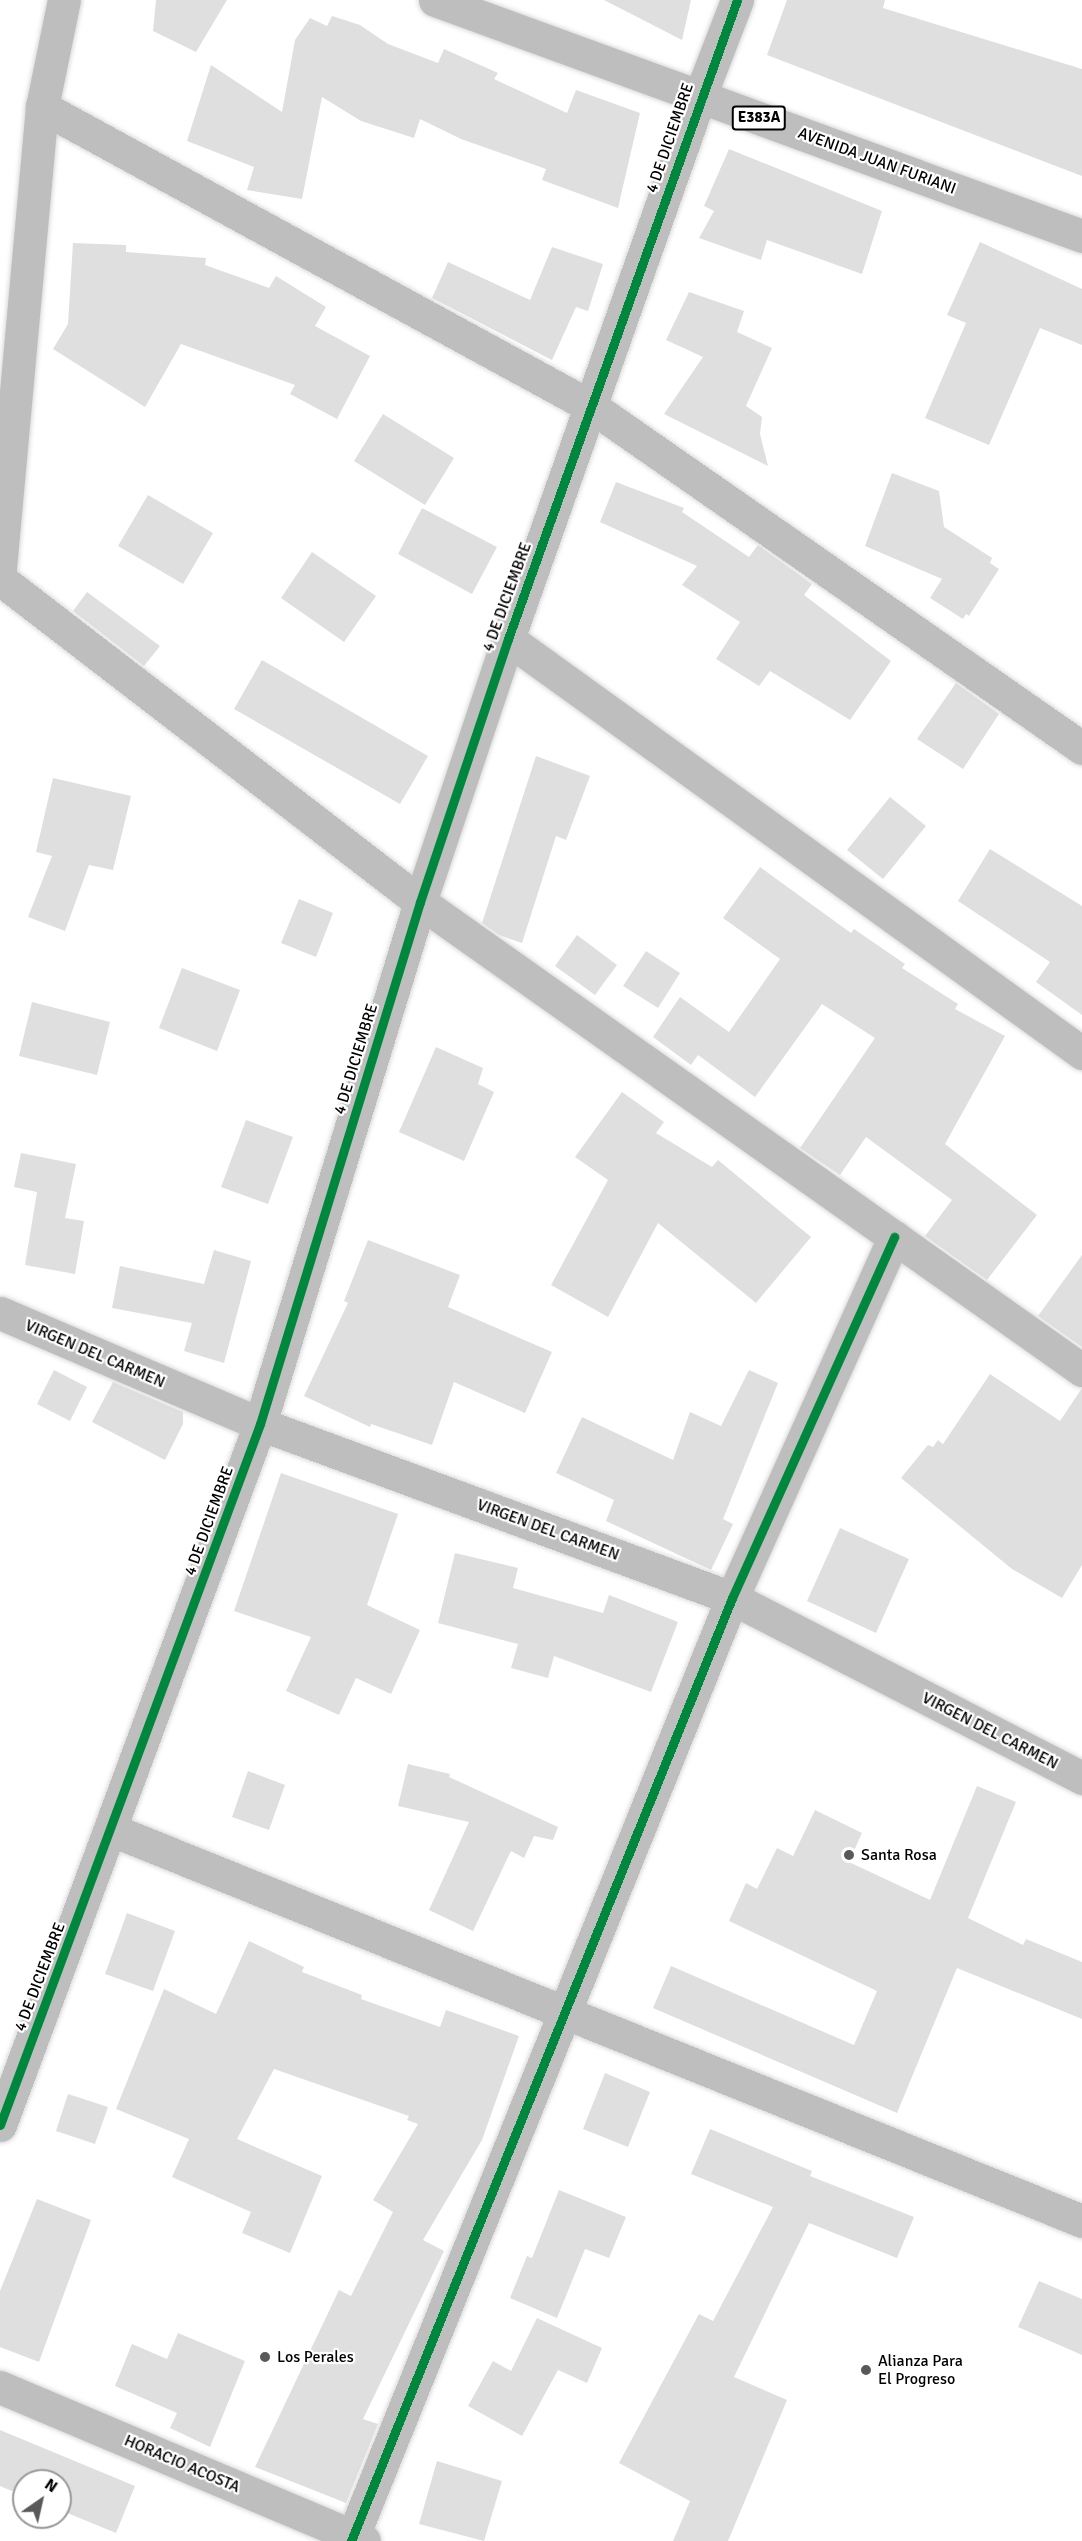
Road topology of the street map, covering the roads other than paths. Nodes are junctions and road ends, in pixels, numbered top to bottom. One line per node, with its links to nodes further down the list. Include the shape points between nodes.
1 (64, 0): 5 (street)
2 (435, 0): 4 (street, AVENIDA JUAN FURIANI / E383A)
3 (737, 0): 4 (street, 4 DE DICIEMBRE)
4 (700, 96): 6 (street, AVENIDA JUAN FURIANI / E383A); 7 (street, 4 DE DICIEMBRE)
5 (42, 107): 7 (street); 8 (street)
6 (1082, 236)
7 (592, 407): 10 (street, 4 DE DICIEMBRE); 11 (street)
8 (0, 568)
9 (0, 579): 12 (street)
10 (508, 639): 12 (street, 4 DE DICIEMBRE); 13 (street)
11 (1082, 748)
12 (420, 902): 14 (street); 17 (street, 4 DE DICIEMBRE)
13 (1082, 1053)
14 (894, 1237): 16 (street); 18 (street)
15 (0, 1313): 17 (street, VIRGEN DEL CARMEN)
16 (1082, 1370)
17 (260, 1424): 18 (street, VIRGEN DEL CARMEN); 20 (street, 4 DE DICIEMBRE)
18 (732, 1598): 19 (street, VIRGEN DEL CARMEN); 21 (street)
19 (1082, 1778)
20 (112, 1830): 21 (street); 22 (street, 4 DE DICIEMBRE)
21 (565, 2012): 23 (street); 25 (street)
22 (0, 2125)
23 (1082, 2220)
24 (0, 2387): 25 (street, HORACIO ACOSTA)
25 (356, 2539)

